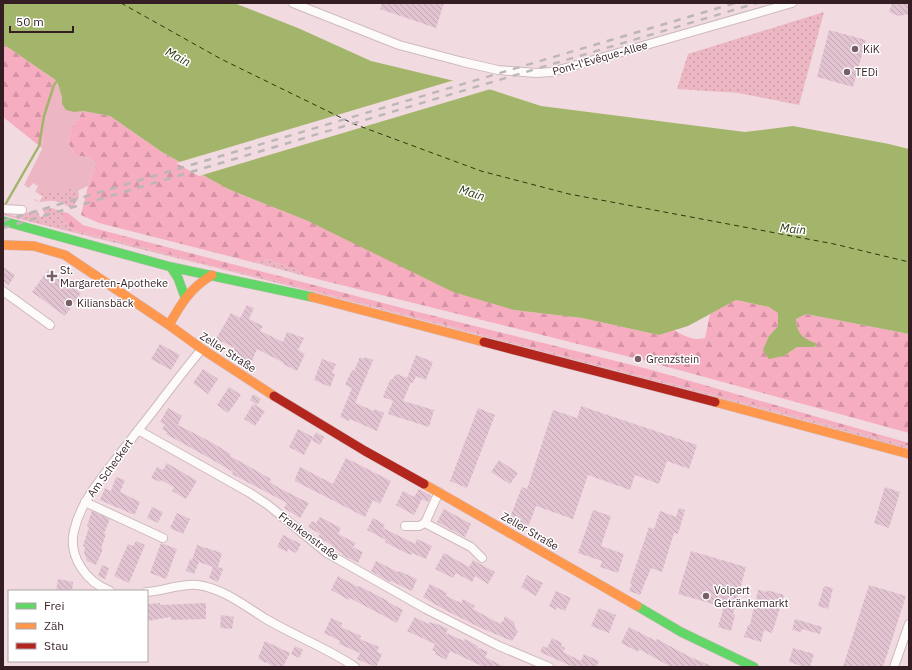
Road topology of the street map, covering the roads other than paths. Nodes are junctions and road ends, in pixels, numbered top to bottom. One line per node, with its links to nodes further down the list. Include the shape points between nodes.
1 (293, 3): 2 (street, Pont-l'Evêque-Allee, via 399,45 498,70 536,73 552,72)
2 (792, 3)
3 (3, 209): 4 (street)
4 (22, 210)
5 (3, 221): 7 (main road)
6 (3, 245): 12 (main road, Zeller Straße, via 48,248 65,256)
7 (171, 267): 8 (main road); 10 (main road)
8 (212, 275): 10 (main road, via 201,281); 15 (main road, via 308,296 750,410)
9 (3, 290): 11 (street)
10 (185, 297): 12 (main road)
11 (50, 325)
12 (169, 325): 13 (main road, Zeller Straße)
13 (202, 350): 14 (street, Am Scheckert); 16 (main road, Zeller Straße, via 289,406)
14 (138, 430): 17 (street, Am Scheckert); 26 (street, Frankenstraße, via 250,493 327,553 482,638)
15 (909, 454)
16 (439, 492): 18 (street); 27 (main road, Zeller Straße, via 681,632)
17 (85, 502): 20 (street); 22 (street, Am Scheckert, via 72,543 75,558 84,572)
18 (424, 523): 19 (street, via 419,526); 21 (street, via 470,547)
19 (405, 526)
20 (162, 538)
21 (482, 558)
22 (107, 590)
23 (148, 592): 25 (street, via 198,585 217,591 238,600 266,619 341,657)
24 (909, 624): 28 (street)
25 (355, 667)
26 (549, 667)
27 (754, 667)
28 (894, 667)

